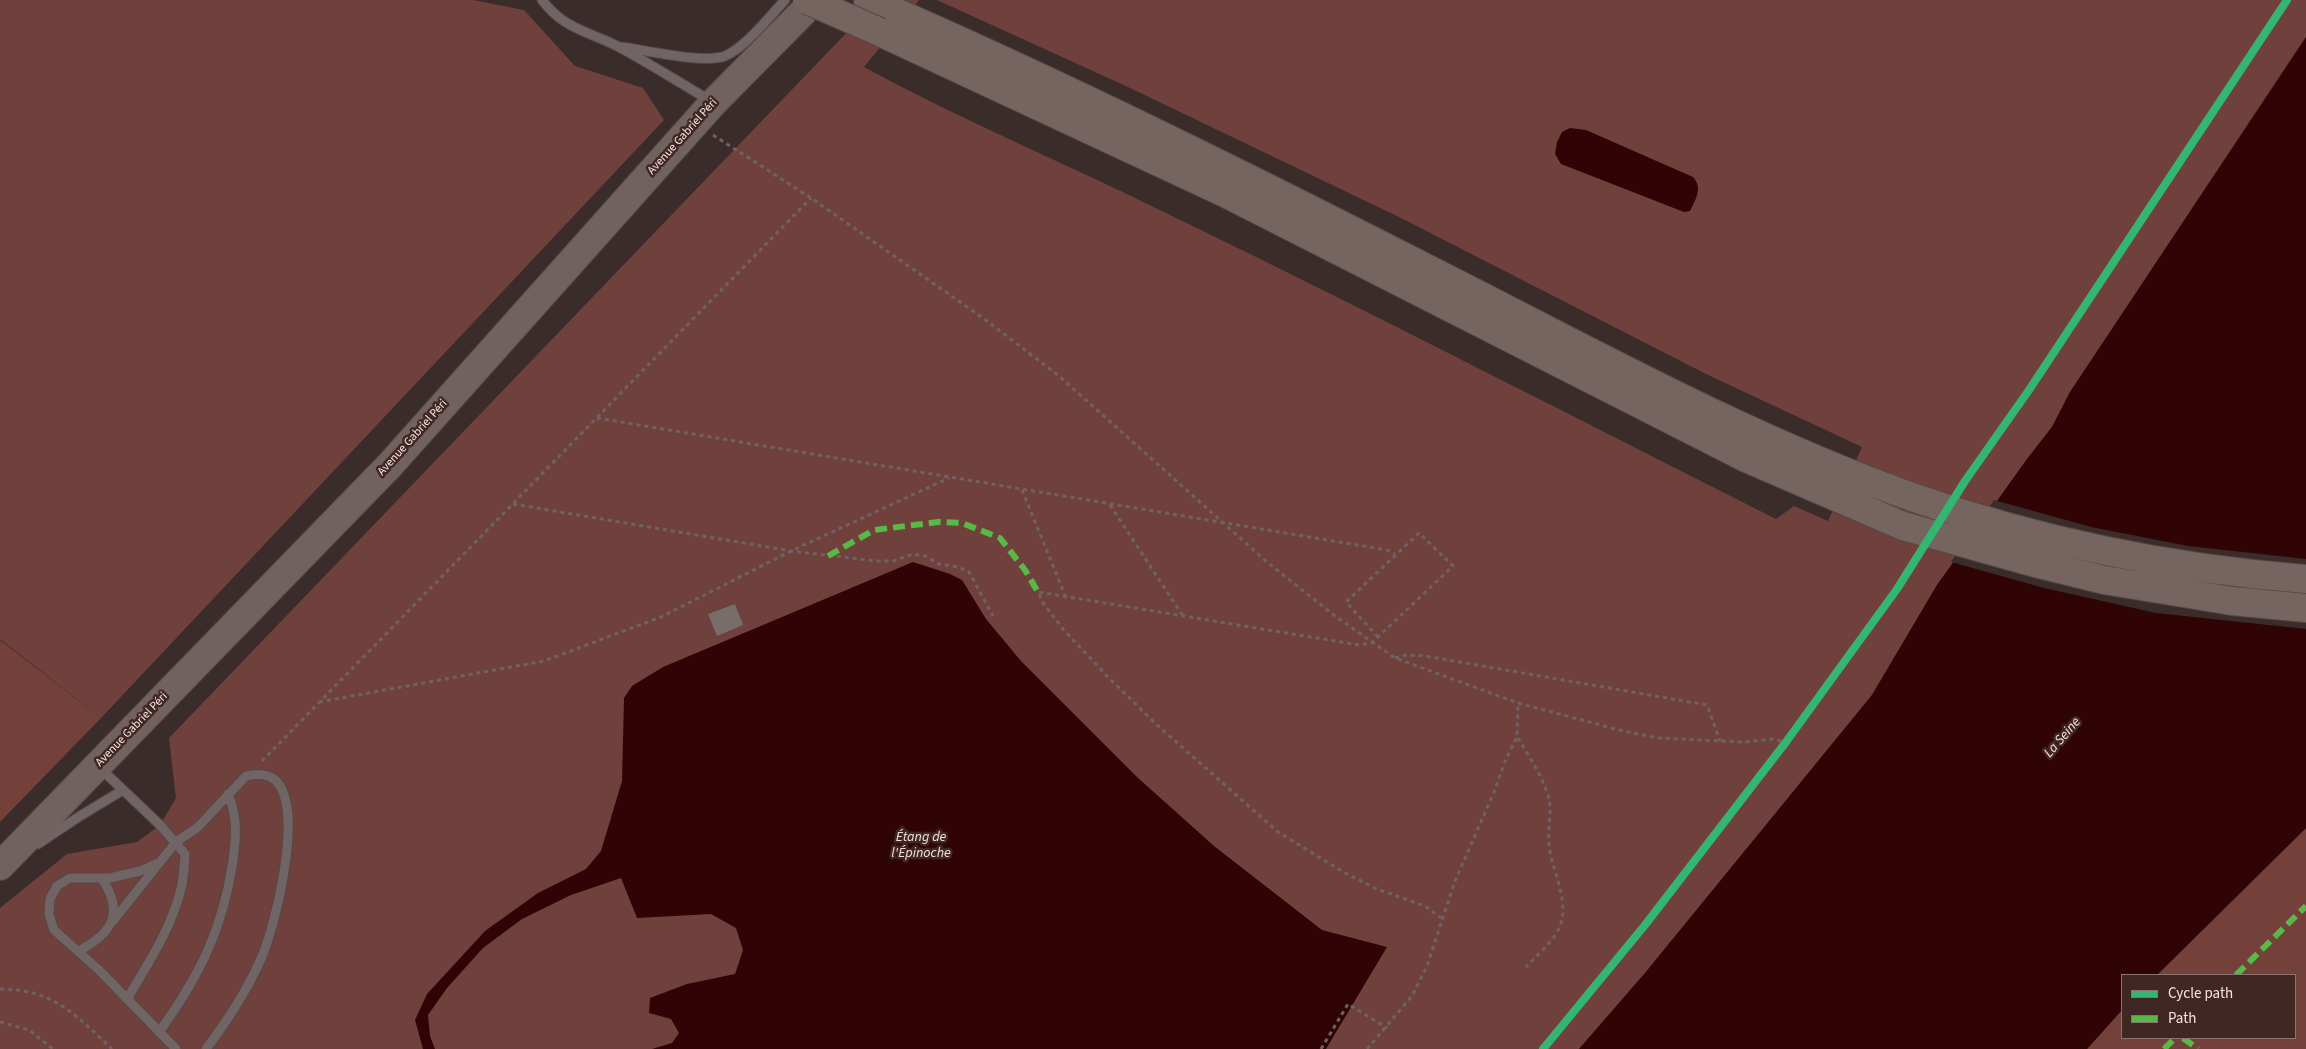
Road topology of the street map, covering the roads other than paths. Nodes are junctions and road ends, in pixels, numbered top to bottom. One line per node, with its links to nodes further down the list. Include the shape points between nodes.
1 (542, 0): 7 (lane, via 554,15 570,26)
2 (785, 0): 7 (lane, via 738,48 725,56 706,59)
3 (807, 0): 6 (highway, bridge)
4 (815, 0): 8 (main road, Avenue Gabriel Péri)
5 (868, 0): 6 (highway)
6 (889, 23): 9 (highway, via 1233,169 1671,392 1850,474 2053,540 2172,563); 10 (highway, via 1746,458 1839,500 1903,526 2104,580 2232,601)
7 (617, 46): 8 (lane)
8 (713, 103): 11 (main road, Avenue Gabriel Péri, via 390,465)
9 (2306, 579)
10 (2306, 608)
11 (98, 766): 12 (lane); 16 (main road, Avenue Gabriel Péri)
12 (124, 790): 14 (lane); 16 (lane)
13 (228, 794): 14 (lane, via 198,827); 21 (lane, via 234,809 237,835 225,908 199,969); 23 (lane, via 246,776 256,774 274,779 284,796 287,847 274,924 262,955 245,990)
14 (176, 842): 15 (lane); 20 (lane, via 185,854 181,888 160,942)
15 (158, 863): 17 (lane, via 140,871); 18 (lane)
16 (0, 867)
17 (102, 878): 18 (lane, via 115,907); 19 (lane, via 70,878 57,886 50,899 49,914 54,930)
18 (112, 921): 19 (lane, via 93,943)
19 (78, 951): 20 (lane)
20 (126, 999): 21 (lane)
21 (159, 1032): 22 (lane)
22 (176, 1049)
23 (206, 1049)

